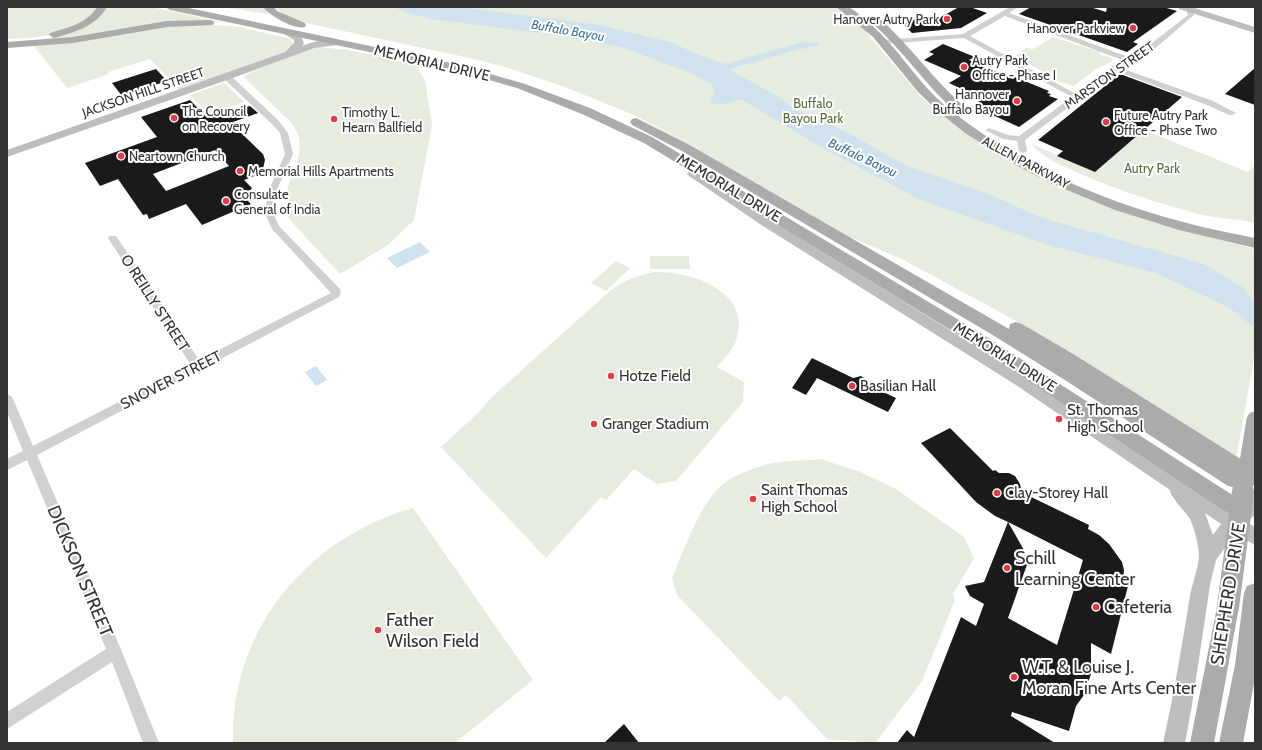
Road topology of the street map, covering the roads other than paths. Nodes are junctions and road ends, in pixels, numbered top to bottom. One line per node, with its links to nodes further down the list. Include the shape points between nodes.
1 (102, 7): 15 (main road, via 92,19 64,32 36,39)
2 (170, 7): 10 (main road, MEMORIAL DRIVE)
3 (209, 7): 11 (main road, MEMORIAL DRIVE)
4 (268, 7): 11 (main road, via 280,17)
5 (842, 7): 18 (main road, ALLEN PARKWAY, via 867,25)
6 (858, 7): 16 (main road, ALLEN PARKWAY, via 880,23)
7 (1015, 7): 9 (street)
8 (1186, 8): 12 (street); 21 (street, MARSTON STREET, via 1191,15)
9 (1004, 13): 14 (street); 21 (street)
10 (254, 24): 13 (main road, MEMORIAL DRIVE); 19 (main road, via 179,23 73,40)
11 (301, 25): 32 (main road, MEMORIAL DRIVE, via 461,59 526,78 589,101 629,118 684,147)
12 (1255, 30)
13 (286, 32): 17 (main road, MEMORIAL DRIVE); 20 (street, via 298,39 299,43)
14 (965, 36): 16 (street); 24 (street)
15 (7, 41)
16 (897, 41): 18 (street); 27 (main road, ALLEN PARKWAY, via 942,93 960,109 989,130)
17 (338, 42): 20 (street, JACKSON HILL STREET, via 319,43); 26 (main road, MEMORIAL DRIVE, via 487,76 573,106)
18 (882, 42): 33 (main road, ALLEN PARKWAY, via 928,97 960,124 1005,154 1064,183 1128,209 1185,227)
19 (7, 45)
20 (288, 54): 23 (street, JACKSON HILL STREET)
21 (1132, 61): 22 (street, MARSTON STREET)
22 (1115, 68): 24 (street, MARSTON STREET); 25 (street)
23 (228, 77): 28 (street, JACKSON HILL STREET); 34 (street, SNOVER STREET, via 284,133 289,154 272,192 269,213 275,227 336,291 332,297)
24 (1077, 96): 27 (street, MARSTON STREET)
25 (1232, 113)
26 (634, 133): 29 (main road); 42 (main road, MEMORIAL DRIVE, via 973,336)
27 (1022, 145): 30 (main road, ALLEN PARKWAY, via 1073,175 1132,199 1170,212)
28 (7, 154)
29 (693, 174): 38 (street, via 1021,381)
30 (1255, 232)
31 (113, 238): 34 (street, O REILLY STREET)
32 (847, 241): 40 (main road, via 874,251 1014,326); 41 (main road, MEMORIAL DRIVE, via 1074,377)
33 (1255, 243)
34 (198, 367): 37 (street, SNOVER STREET)
35 (7, 399): 37 (street, DICKSON STREET)
36 (1255, 420): 53 (main road, SHEPHERD DRIVE, bridge, via 1247,461 1228,607)
37 (30, 453): 39 (street, SNOVER STREET); 49 (street, DICKSON STREET)
38 (1147, 464): 44 (street); 47 (street, via 1183,496 1196,513 1206,536)
39 (7, 465)
40 (1255, 478)
41 (1235, 480)
42 (1230, 504)
43 (1255, 505): 44 (street)
44 (1233, 522): 45 (street); 46 (street); 47 (street)
45 (1255, 531)
46 (1255, 537)
47 (1208, 558): 52 (street, via 1201,585)
48 (1255, 593): 54 (main road, SHEPHERD DRIVE, via 1246,665)
49 (115, 652): 50 (street); 51 (street, DICKSON STREET)
50 (7, 721)
51 (151, 743)
52 (1174, 743)
53 (1202, 743)
54 (1231, 743)

